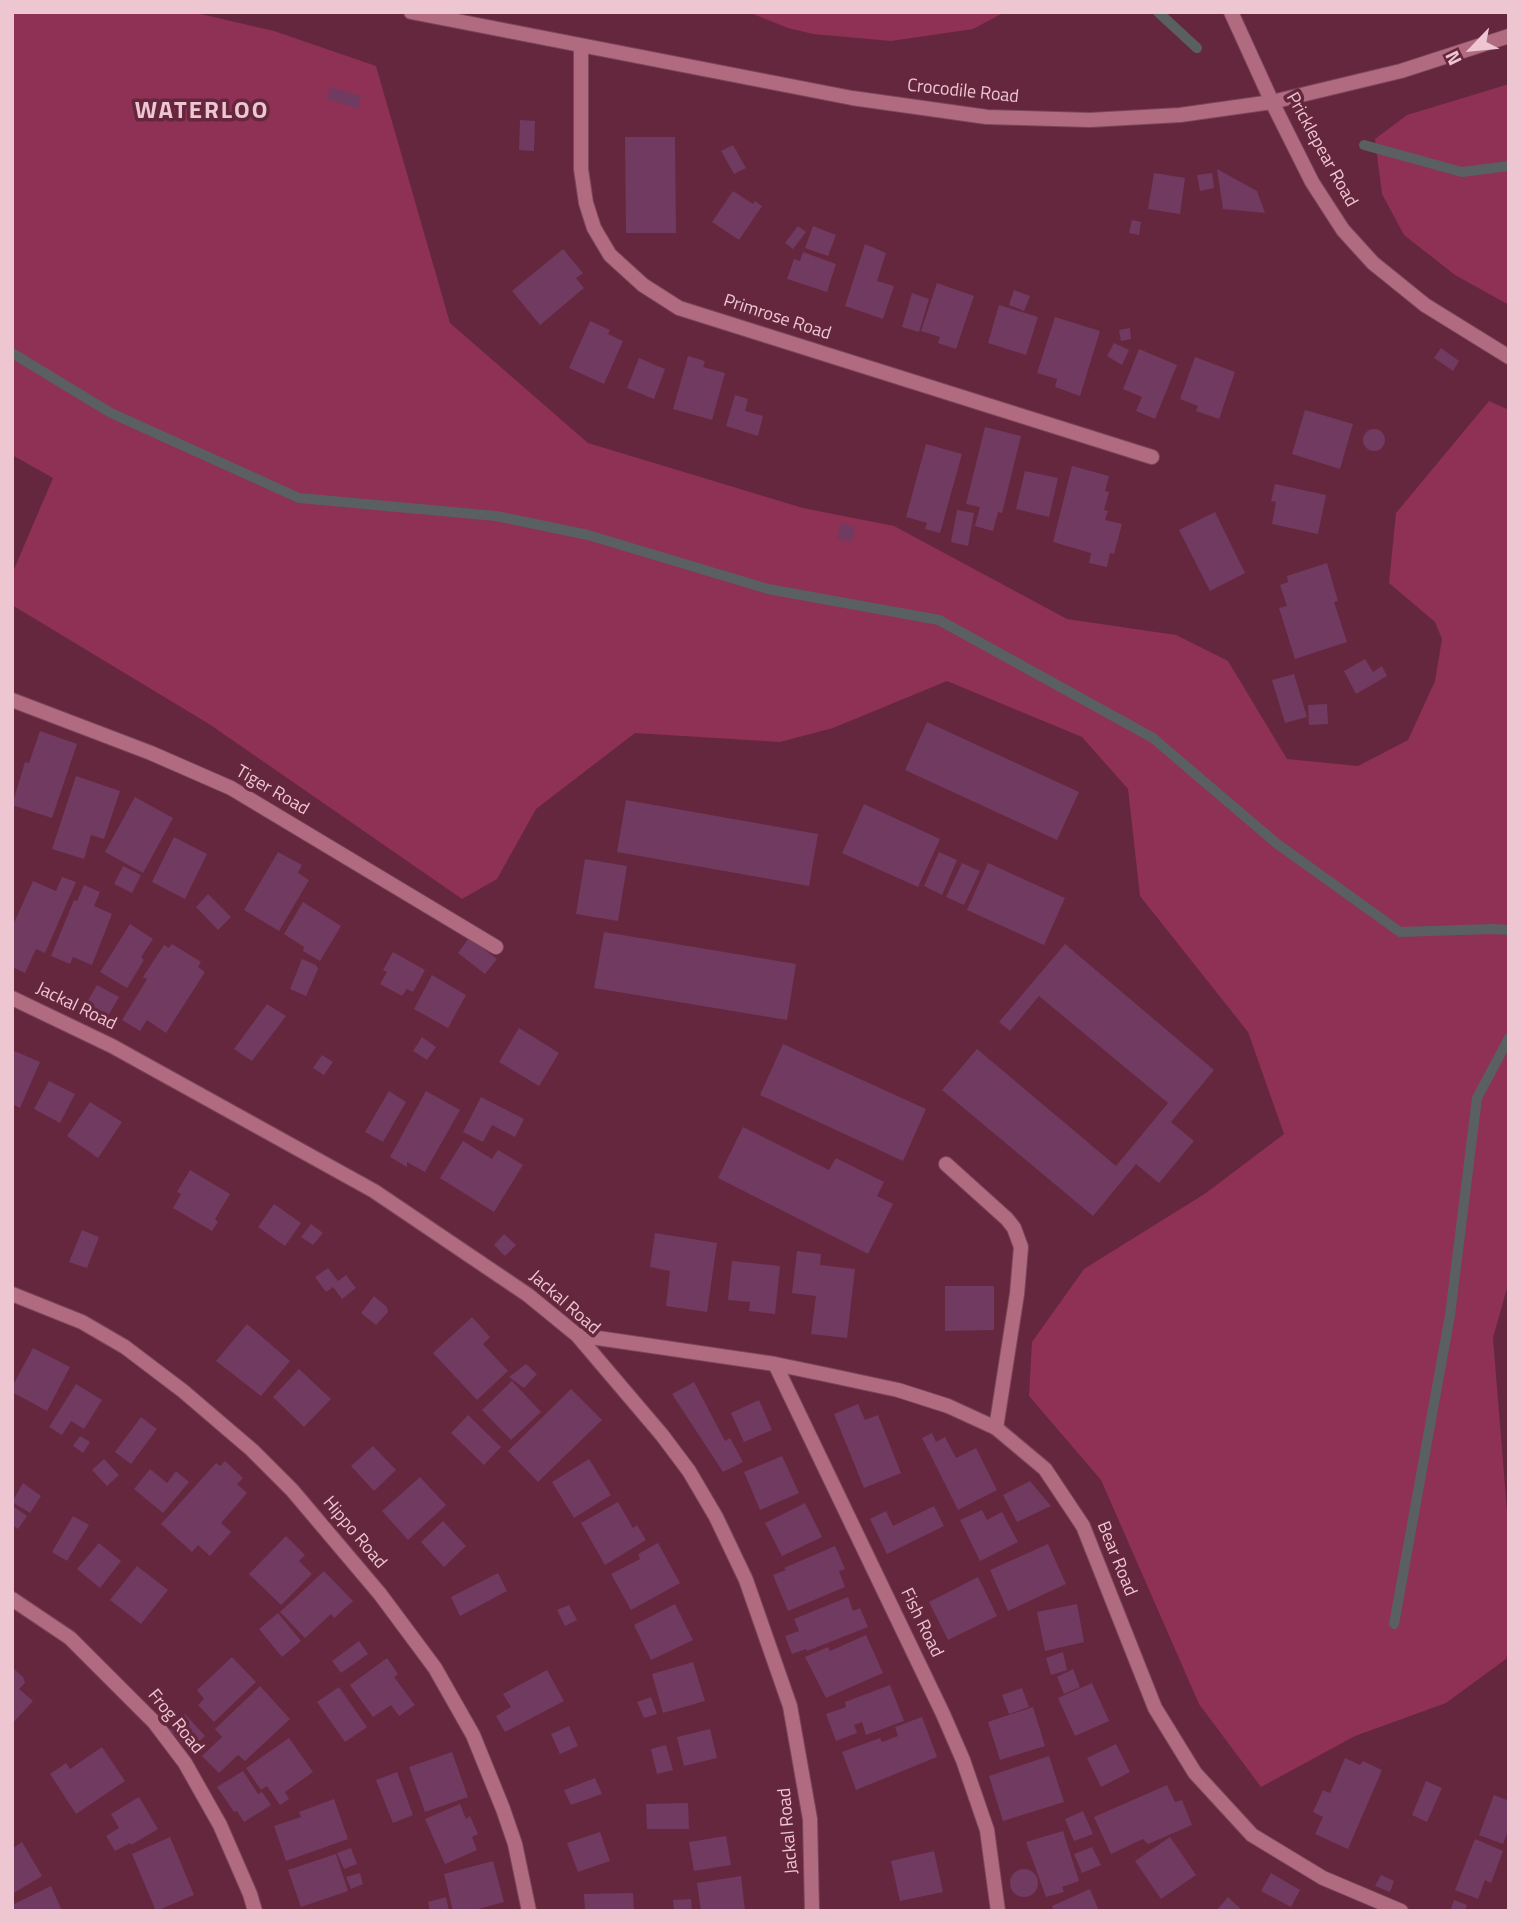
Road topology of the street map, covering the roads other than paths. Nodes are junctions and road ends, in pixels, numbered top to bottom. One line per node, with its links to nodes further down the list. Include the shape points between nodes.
1 (411, 12): 4 (street, Crocodile Road)
2 (1231, 12): 5 (street, Pricklepear Road)
3 (1509, 36): 5 (street, Crocodile Road, via 1401,71)
4 (581, 46): 5 (street, Crocodile Road, via 852,98 987,117 1090,120 1180,115); 7 (street, Primrose Road, via 581,169 586,204 610,255 643,285 679,307)
5 (1272, 102): 6 (street, Pricklepear Road, via 1312,182 1343,230 1373,263 1425,305)
6 (1509, 357)
7 (1152, 457)
8 (12, 700): 9 (street, Tiger Road, via 231,788)
9 (496, 947)
10 (12, 998): 13 (street, Jackal Road, via 112,1046 374,1191 528,1295)
11 (946, 1164): 15 (street, via 1006,1219 1021,1247)
12 (12, 1294): 18 (street, Hippo Road, via 93,1328 183,1391 292,1490 380,1594 435,1668 473,1735 515,1844)
13 (577, 1335): 14 (street, Bear Road); 19 (street, Jackal Road, via 689,1471 746,1580 790,1706 810,1819)
14 (775, 1364): 15 (street, Bear Road, via 898,1390); 20 (street, Fish Road, via 963,1760 987,1830)
15 (996, 1427): 21 (street, Bear Road, via 1045,1469 1083,1526 1155,1708 1195,1773 1252,1835 1323,1878)
16 (12, 1599): 17 (street, Frog Road, via 70,1639 154,1722 185,1763 220,1825)
17 (255, 1911)
18 (529, 1911)
19 (812, 1911)
20 (998, 1911)
21 (1401, 1911)

